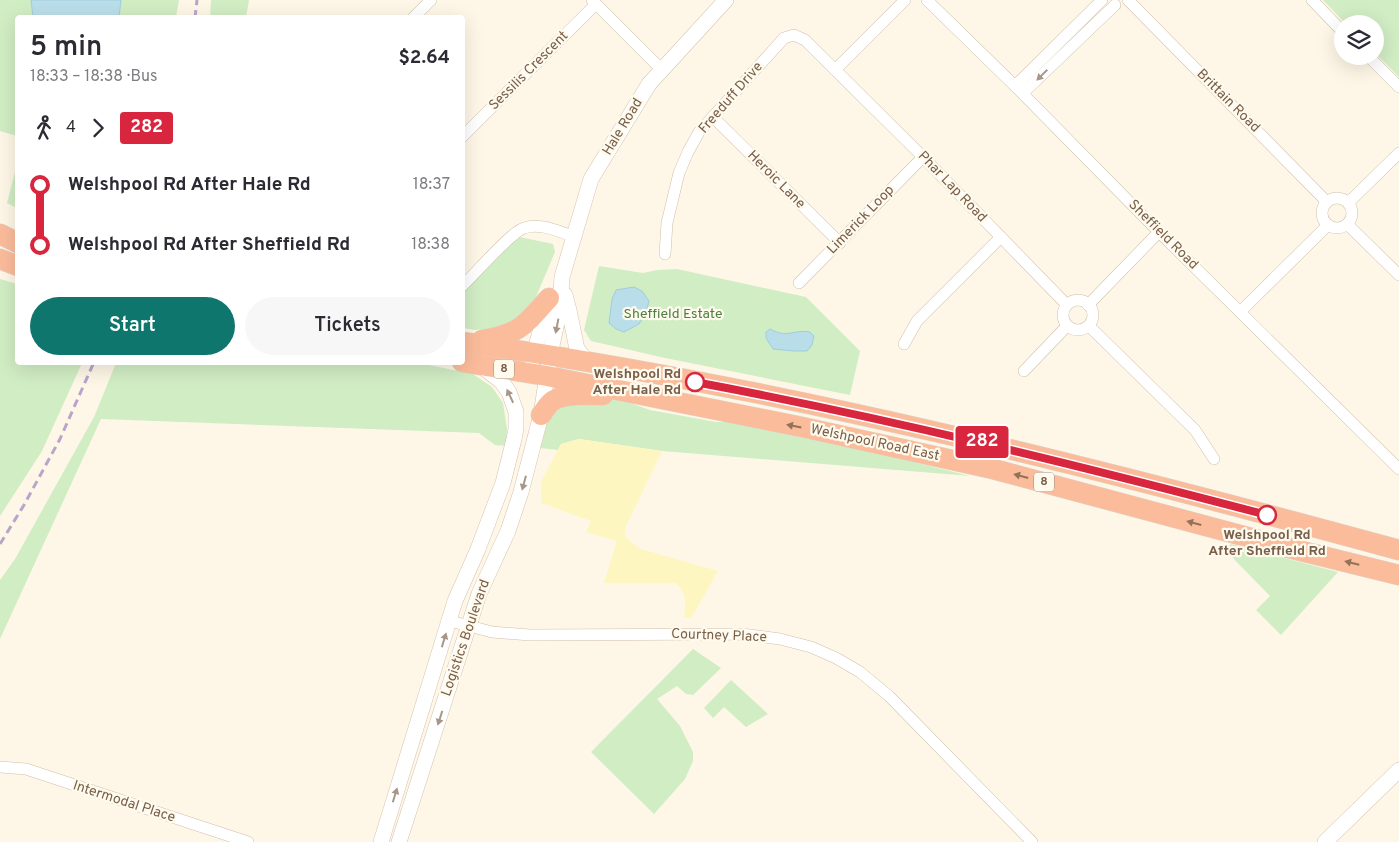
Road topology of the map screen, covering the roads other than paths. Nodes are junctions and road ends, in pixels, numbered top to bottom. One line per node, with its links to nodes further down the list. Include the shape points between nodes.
1 (431, 0): 10 (street)
2 (726, 0): 14 (street, Hale Road)
3 (905, 0): 15 (street)
4 (927, 0): 17 (street, Sheffield Road)
5 (1102, 0): 11 (street)
6 (1128, 0): 9 (street, via 1124,4); 22 (street, Brittain Road)
7 (1312, 0): 12 (street)
8 (594, 2): 14 (street); 19 (street, Sessilis Crescent)
9 (1111, 2): 11 (street)
10 (416, 15)
11 (1088, 22): 17 (street)
12 (1334, 23)
13 (1377, 65): 16 (street)
14 (662, 70): 28 (street, Hale Road, via 649,84 592,179)
15 (835, 70): 18 (street, Freeduff Drive, via 805,40 794,35 784,38); 21 (street, Phar Lap Road)
16 (1399, 87)
17 (1019, 90): 26 (street, Sheffield Road)
18 (713, 117): 31 (street, Heroic Lane); 32 (street, Freeduff Drive, via 700,132 679,173 667,223)
19 (465, 134)
20 (1399, 153): 23 (street)
21 (923, 157): 29 (street, Phar Lap Road); 31 (street, Limerick Loop)
22 (1327, 202): 23 (street, via 1339,198); 24 (street, via 1322,214)
23 (1348, 203): 25 (street, via 1352,209)
24 (1328, 225): 25 (street, via 1340,228); 41 (street)
25 (1348, 225): 35 (street)
26 (1159, 232): 40 (street); 41 (street, Sheffield Road)
27 (0, 234): 30 (highway)
28 (573, 236): 36 (street, via 541,226 524,228 511,236); 38 (street, Hale Road)
29 (1001, 237): 39 (street, Phar Lap Road); 46 (street, via 917,321)
30 (15, 242)
31 (840, 242): 37 (street, Limerick Loop)
32 (665, 254)
33 (0, 259): 34 (highway)
34 (15, 265)
35 (1399, 275)
36 (465, 283)
37 (799, 283)
38 (558, 287): 44 (highway, via 516,331); 47 (street, Hale Road); 48 (street, via 570,310 577,349)
39 (1067, 305): 40 (street, via 1078,300); 42 (street, via 1063,318)
40 (1088, 305): 43 (street, via 1093,315)
41 (1240, 312): 55 (street, Sheffield Road)
42 (1067, 326): 43 (street, via 1078,330); 50 (street)
43 (1089, 326): 54 (street, via 1195,430)
44 (465, 342)
45 (465, 342): 47 (highway, Welshpool Road East / 8)
46 (904, 344)
47 (542, 354): 48 (highway, Welshpool Road East / 8); 51 (street, Hale Road)
48 (587, 361): 56 (highway, Welshpool Road East / 8, via 807,404 1005,448)
49 (470, 364): 51 (highway, Welshpool Road East / 8); 58 (street, Logistics Boulevard, one-way to 49, via 455,601 503,483 516,428 516,412 509,392 492,373)
50 (1024, 371)
51 (538, 374): 52 (street, Hale Road); 53 (highway, Welshpool Road East / 8)
52 (540, 415): 53 (highway, 8, via 555,399 607,395 714,419); 59 (street, Logistics Boulevard, one-way to 59, via 517,505 480,594)
53 (740, 415): 57 (highway, Welshpool Road East / 8, one-way to 53, via 993,469)
54 (1214, 459)
55 (1399, 469)
56 (1399, 550)
57 (1399, 575)
58 (450, 621): 59 (street, Courtney Place); 63 (street, Logistics Boulevard, one-way to 58)
59 (470, 627): 64 (street, Logistics Boulevard, one-way to 64); 65 (street, Courtney Place, via 530,635 742,634 811,647 860,672 889,696)
60 (0, 768): 62 (street, Intermodal Place, via 26,770)
61 (1399, 770): 66 (street)
62 (248, 842)
63 (380, 842)
64 (399, 842)
65 (1032, 842)
66 (1326, 842)

